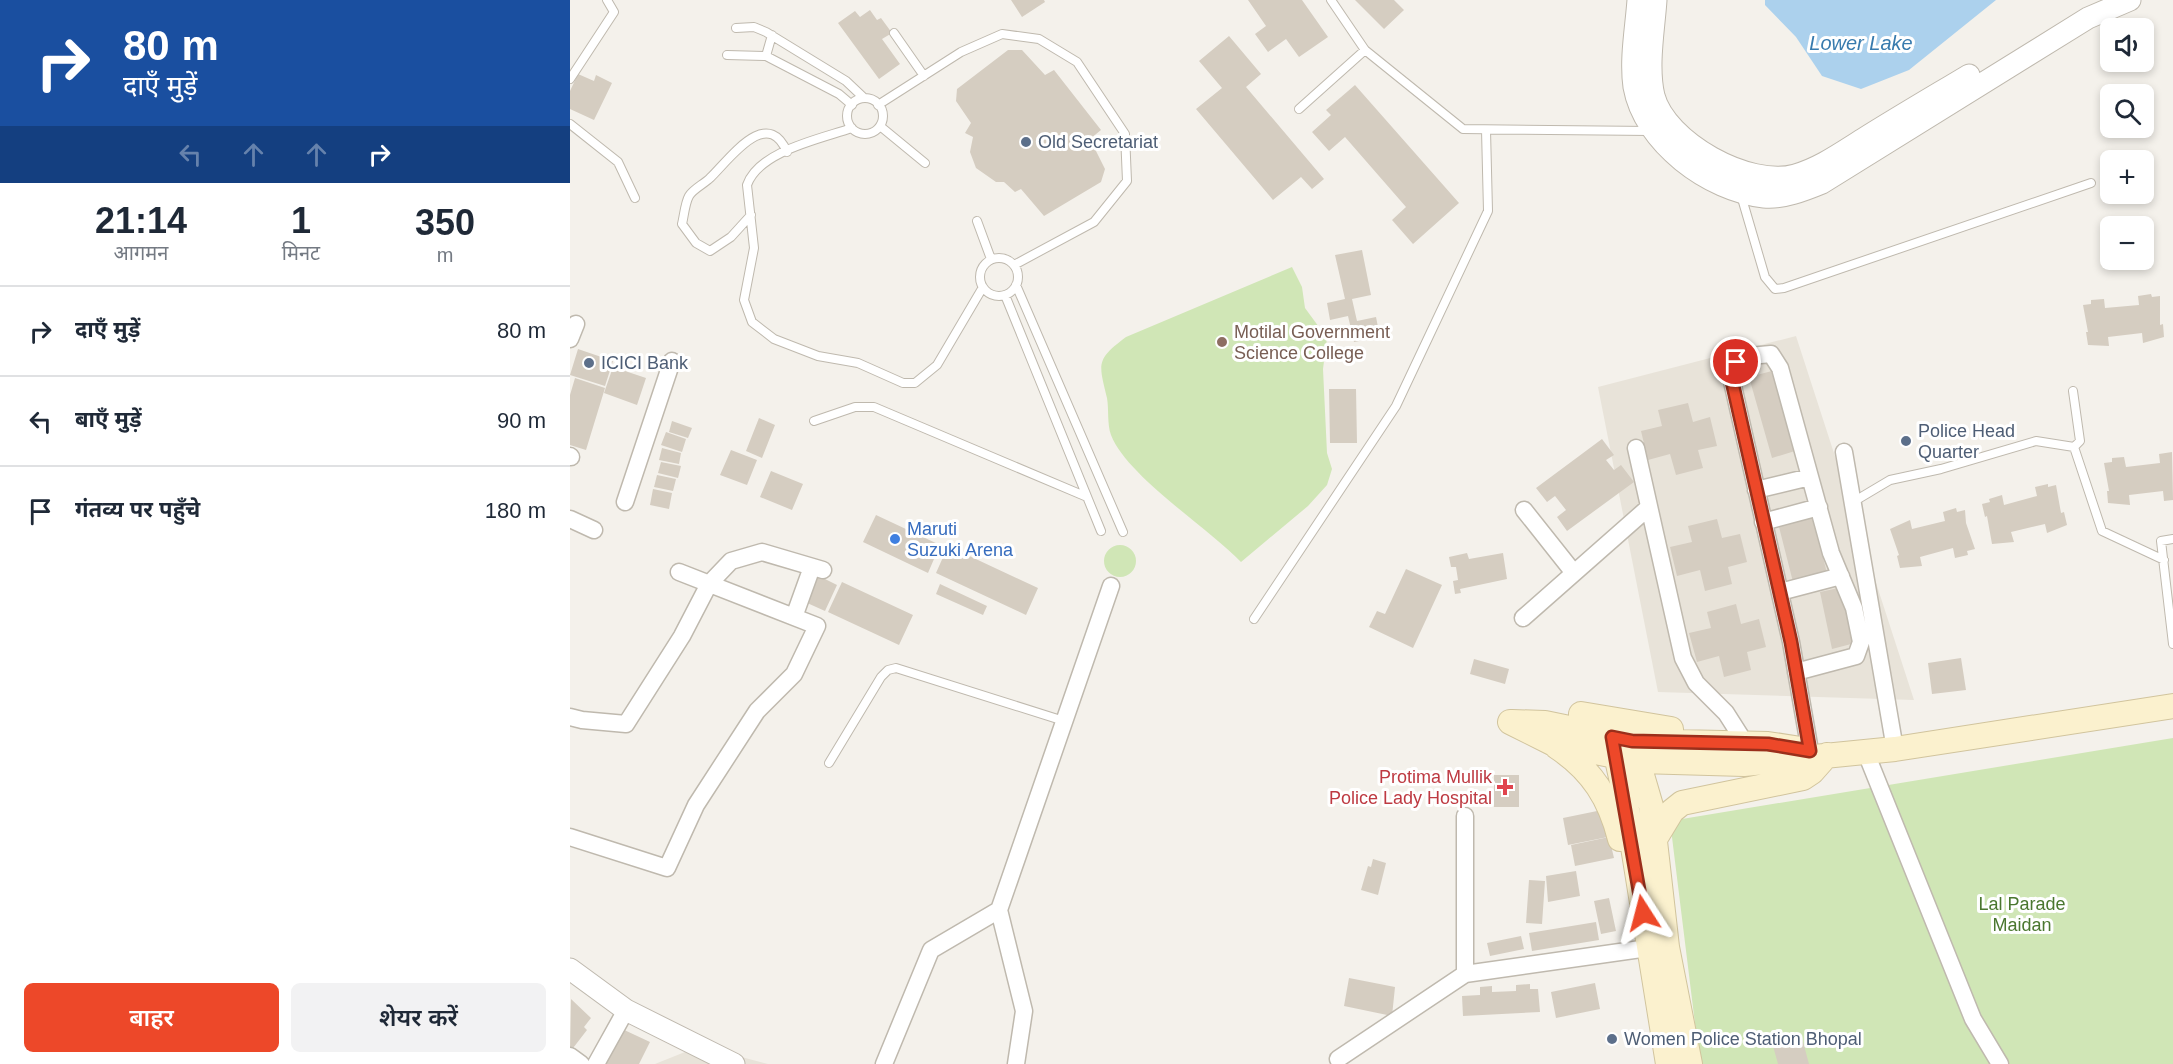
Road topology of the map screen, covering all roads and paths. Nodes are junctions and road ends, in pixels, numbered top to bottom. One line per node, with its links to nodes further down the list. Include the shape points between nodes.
1 (607, 0): 14 (lane, via 614,12)
2 (1331, 0): 10 (lane)
3 (1638, 0): 23 (street, via 1633,71 1639,104)
4 (1656, 0): 26 (street, via 1652,82 1662,114 1682,136)
5 (2093, 0): 26 (street, via 1822,164 1794,175 1766,177)
6 (2130, 0): 28 (street, via 2088,18 1822,183 1765,197)
7 (736, 28): 9 (lane, via 754,27)
8 (894, 33): 13 (lane)
9 (772, 35): 12 (lane); 15 (lane, via 846,81)
10 (1365, 50): 18 (lane); 22 (lane, via 1463,129)
11 (727, 55): 12 (lane)
12 (766, 56): 16 (lane, via 839,94)
13 (924, 76): 17 (lane); 33 (lane, via 961,52 1002,34 1039,39 1077,63 1125,134 1127,181 1094,222)
14 (570, 79)
15 (864, 98): 16 (lane); 17 (lane)
16 (852, 105): 21 (lane, via 847,119)
17 (878, 105): 20 (lane, via 883,115)
18 (1299, 110)
19 (570, 124): 29 (lane, via 618,162)
20 (880, 126): 21 (lane, via 865,134); 25 (lane)
21 (852, 128): 24 (lane)
22 (1486, 130): 23 (lane); 66 (lane, via 1488,211 1396,406)
23 (1652, 130): 28 (street, via 1668,151 1696,171)
24 (787, 152): 30 (lane, via 761,163 749,178); 30 (lane, via 782,140 772,134 754,136 689,196 682,224 696,243 710,251 731,237)
25 (925, 162)
26 (1731, 166): 28 (lane)
27 (2091, 183): 28 (lane, via 1775,289 1765,278)
28 (1740, 191)
29 (635, 198)
30 (751, 215): 35 (lane, via 754,248 744,300 758,330 818,356 858,363 903,383 915,383 937,365)
31 (977, 221): 32 (lane)
32 (991, 259): 33 (lane, via 1004,258); 35 (lane, via 980,274)
33 (1014, 265): 34 (lane)
34 (1016, 285): 36 (lane); 55 (lane)
35 (983, 287): 36 (lane, via 993,295)
36 (1005, 295): 45 (lane)
37 (672, 362): 46 (street)
38 (2073, 391): 40 (lane, via 2080,441)
39 (814, 421): 45 (lane, via 855,407 874,407)
40 (2074, 447): 47 (lane, via 2036,441 1890,480); 57 (lane, via 2102,531)
41 (1636, 448): 48 (street)
42 (1845, 452): 47 (street)
43 (1810, 477): 44 (street); 44 (street, via 1779,368 1771,354 1750,356 1736,362 1731,377); 49 (street)
44 (1756, 490): 52 (street)
45 (1087, 497): 54 (lane)
46 (625, 502)
47 (1853, 502): 77 (street)
48 (1649, 507): 59 (street); 73 (street, via 1683,658 1696,683 1726,713)
49 (1819, 507): 52 (street); 60 (street)
50 (1524, 510): 59 (street)
51 (570, 519): 53 (street)
52 (1763, 522): 63 (street)
53 (594, 530)
54 (1101, 531)
55 (1123, 532)
56 (2173, 539): 57 (lane, via 2162,541)
57 (2164, 560): 67 (lane)
58 (679, 572): 61 (street)
59 (1574, 573): 65 (street)
60 (1841, 576): 63 (street); 68 (street, via 1854,608 1861,642 1856,656)
61 (709, 584): 64 (street); 64 (street, via 731,561 762,552 817,568); 70 (street, via 682,636 626,724)
62 (1111, 586): 71 (street)
63 (1780, 592): 68 (street)
64 (794, 617): 82 (street, via 817,626 794,674 758,711 702,795 668,868)
65 (1523, 618)
66 (1254, 619)
67 (2173, 644)
68 (1796, 672): 78 (street)
69 (2173, 706): 77 (main road)
70 (570, 717)
71 (1064, 721): 80 (lane, via 896,669 888,670); 85 (street)
72 (1510, 722): 73 (main road, via 1527,712 1551,709 1656,728); 74 (main road); 76 (main road, via 1545,723)
73 (1740, 735): 75 (main road)
74 (1551, 743): 76 (main road); 84 (main road, via 1593,777 1606,799 1631,882)
75 (1776, 745): 76 (main road); 78 (main road)
76 (1625, 749): 78 (main road, via 1744,764); 83 (main road, via 1652,806); 84 (main road)
77 (1895, 749): 79 (main road)
78 (1818, 753): 79 (main road); 83 (main road, via 1812,772 1803,778 1682,803 1672,811)
79 (1866, 753): 99 (street, via 1973,1018)
80 (829, 763)
81 (1465, 816): 88 (street)
82 (570, 837)
83 (1655, 839): 98 (main road, via 1667,947)
84 (1641, 901): 86 (main road)
85 (999, 910): 95 (street, via 931,950); 96 (street, via 1024,1011)
86 (1648, 948): 88 (street); 97 (main road)
87 (570, 969): 89 (street)
88 (1465, 974): 91 (street)
89 (626, 1010): 93 (street); 94 (street)
90 (570, 1056): 92 (street)
91 (1338, 1059)
92 (581, 1064)
93 (596, 1064)
94 (734, 1064)
95 (884, 1064)
96 (1016, 1064)
97 (1668, 1064)
98 (1690, 1064)
99 (2000, 1064)

